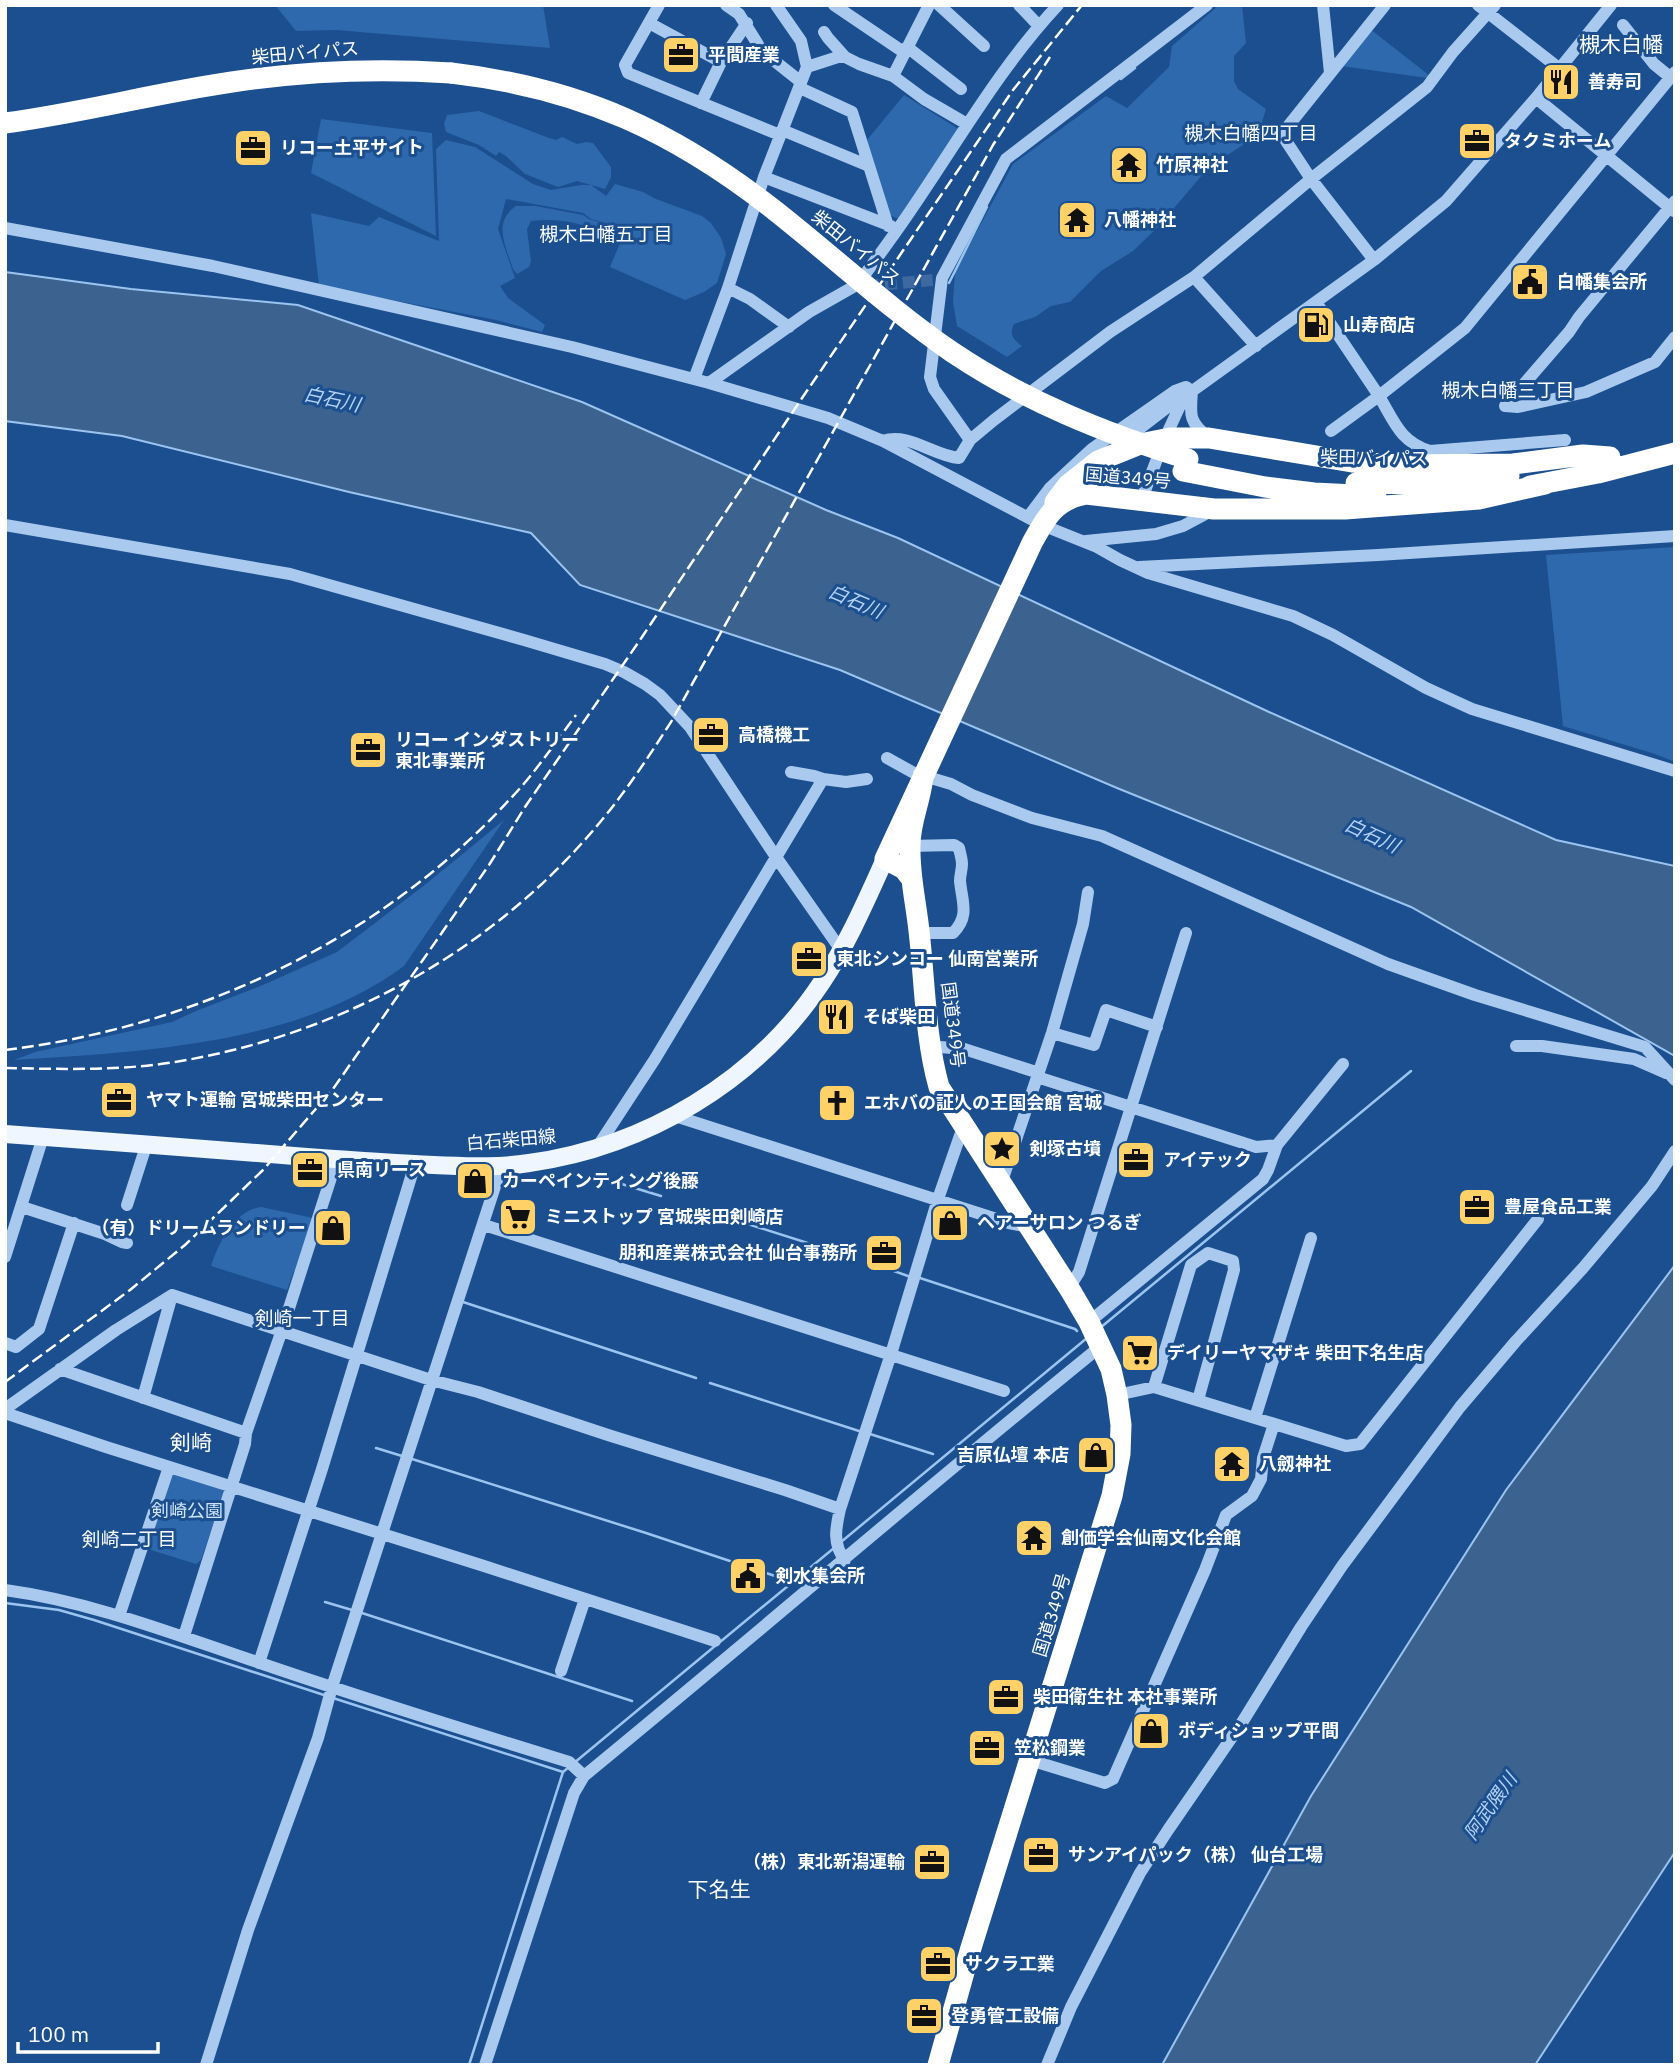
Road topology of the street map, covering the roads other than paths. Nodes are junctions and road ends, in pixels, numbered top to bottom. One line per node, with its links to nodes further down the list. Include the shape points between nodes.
1 (659, 5): 13 (street)
2 (726, 5): 14 (street)
3 (776, 5): 22 (street, via 801,41)
4 (834, 5): 19 (street)
5 (1019, 5): 15 (street)
6 (1058, 5): 15 (street)
7 (1207, 5): 58 (street, via 1006,159 937,279 930,377)
8 (1323, 5): 24 (street)
9 (1385, 5): 24 (street)
10 (1611, 5): 23 (street)
11 (931, 6): 18 (street); 19 (street)
12 (1487, 8): 23 (street); 39 (street, via 1427,87)
13 (649, 23): 21 (street); 31 (street, via 625,65 628,73)
14 (747, 23): 21 (street); 28 (street, via 762,51)
15 (1039, 26): 33 (street)
16 (1623, 26): 25 (street, via 1654,64)
17 (824, 32): 20 (street)
18 (984, 46)
19 (906, 50): 26 (street); 29 (street)
20 (845, 57): 22 (street); 26 (street)
21 (721, 62): 31 (street)
22 (807, 67): 28 (street)
23 (1560, 69): 30 (street)
24 (1331, 74): 39 (street, via 1289,125 1284,138)
25 (1673, 74): 36 (street)
26 (893, 76): 33 (street)
27 (451, 79): 32 (highway, 柴田バイパス, via 370,70 280,76); 35 (highway, 柴田バイパス, via 304,86 214,98); 64 (highway, 柴田バイパス, bridge, via 498,80 554,92 652,130 766,205 914,325 986,373 1044,405)
28 (800, 85): 34 (street); 37 (street, via 852,112)
29 (961, 89)
30 (1536, 98): 36 (street); 43 (street, via 1446,201)
31 (701, 103): 34 (street)
32 (5, 123)
33 (967, 124): 41 (street)
34 (781, 132): 37 (street); 38 (street)
35 (5, 138)
36 (1605, 156): 40 (street); 53 (street, via 1465,328)
37 (869, 166): 41 (street)
38 (764, 177): 41 (street); 45 (street)
39 (1311, 179): 43 (street); 44 (street)
40 (1673, 207): 48 (street, via 1505,406 1586,393 1655,362)
41 (893, 227): 47 (street, via 858,287)
42 (5, 228): 50 (street, via 213,266)
43 (1374, 260): 46 (street)
44 (1194, 277): 49 (street); 58 (street, via 1110,332)
45 (728, 288): 47 (street); 50 (street)
46 (1316, 302): 49 (street); 53 (street)
47 (789, 327): 51 (street)
48 (1675, 337)
49 (1256, 346): 52 (street)
50 (694, 379): 51 (street)
51 (709, 383): 60 (street, via 828,418)
52 (1188, 394): 55 (street); 56 (street, via 1191,419); 63 (street); 68 (street, via 1186,387 1175,391 1092,449 1050,488)
53 (1379, 396): 54 (street); 59 (street, via 1406,440 1430,451)
54 (1331, 431)
55 (1165, 438): 56 (highway); 63 (highway); 66 (street)
56 (1209, 438): 62 (highway, via 1400,465)
57 (1675, 439): 62 (highway, 柴田バイパス)
58 (971, 440): 60 (street, via 959,458 902,439)
59 (1565, 440)
60 (883, 441): 68 (street)
61 (1675, 453): 65 (highway, 柴田バイパス)
62 (1610, 457): 64 (highway, 柴田バイパス, via 1485,480 1383,484)
63 (1098, 461): 68 (highway, via 1068,485)
64 (1186, 465): 65 (highway, 柴田バイパス, via 1265,487 1314,493 1380,496)
65 (1545, 484): 67 (highway, 国道349号, via 1479,499 1430,503 1345,509)
66 (1141, 501): 67 (highway, 国道349号); 68 (highway, 国道349号, via 1074,496)
67 (1214, 509): 71 (street, via 1156,534)
68 (1038, 524): 71 (street); 74 (highway)
69 (5, 525): 80 (street, via 290,574 624,672 660,695 690,727)
70 (1675, 536): 72 (street)
71 (1082, 541): 72 (street)
72 (1135, 567): 76 (street, via 1293,616 1472,709)
73 (887, 758): 74 (street)
74 (927, 767): 79 (highway, 国道349号); 81 (highway); 93 (street, via 972,795 1032,818 1103,836 1388,964 1645,1047)
75 (791, 772): 77 (street)
76 (1675, 772)
77 (823, 779): 78 (street); 80 (street)
78 (867, 779)
79 (910, 846): 82 (highway, 国道349号); 84 (street, via 954,845 959,848 962,865 963,920 958,928 953,933)
80 (776, 857): 86 (street); 101 (street)
81 (885, 859): 82 (highway); 86 (main road, 白石柴田線)
82 (911, 878): 84 (highway, 国道349号)
83 (1088, 892): 88 (street)
84 (919, 929): 90 (highway, 国道349号)
85 (1186, 933): 87 (street)
86 (841, 950): 95 (main road, 白石柴田線, via 811,998 771,1044 749,1065)
87 (1157, 1027): 88 (street, via 1106,1010 1094,1045); 94 (street)
88 (1052, 1033): 92 (street)
89 (1516, 1046): 93 (street, via 1634,1059)
90 (930, 1047): 92 (street, via 961,1048); 96 (highway, 国道349号, via 939,1087)
91 (1343, 1064): 100 (street)
92 (1038, 1075): 94 (street); 106 (street)
93 (1675, 1080)
94 (1130, 1107): 100 (street, via 1256,1146); 117 (street, via 1079,1272)
95 (675, 1116): 101 (main road, 白石柴田線); 107 (street)
96 (963, 1127): 106 (highway, 国道349号); 107 (street)
97 (5, 1134): 98 (main road, 白石柴田線)
98 (44, 1137): 99 (main road, 白石柴田線); 109 (street)
99 (147, 1143): 103 (main road, 白石柴田線); 108 (street)
100 (1277, 1145): 120 (street, via 1263,1179)
101 (596, 1149): 105 (main road, 白石柴田線)
102 (1675, 1151): 154 (street, via 1652,1186 1460,1407 1342,1566 1140,1873 1071,2007)
103 (337, 1159): 104 (main road, 白石柴田線); 119 (street)
104 (415, 1164): 105 (main road, 白石柴田線); 123 (street)
105 (502, 1166): 112 (street)
106 (1001, 1184): 113 (highway, 国道349号)
107 (937, 1199): 113 (street); 122 (street)
108 (127, 1205)
109 (22, 1207): 111 (street); 116 (street)
110 (1538, 1219): 133 (street, via 1364,1441 1346,1446)
111 (74, 1223): 115 (street); 121 (street, via 39,1329 16,1347)
112 (484, 1225): 122 (street); 125 (street)
113 (1029, 1227): 117 (highway, 国道349号)
114 (1311, 1238): 132 (street)
115 (127, 1243)
116 (5, 1257)
117 (1069, 1288): 120 (highway, 国道349号)
118 (172, 1295): 119 (street); 124 (street); 129 (street)
119 (282, 1330): 123 (street); 134 (street)
120 (1095, 1334): 128 (highway, 国道349号); 140 (street, via 992,1435)
121 (5, 1343)
122 (891, 1354): 127 (street); 137 (street)
123 (357, 1355): 125 (street); 138 (street)
124 (60, 1369): 129 (street); 131 (street)
125 (432, 1380): 137 (street); 139 (street)
126 (1154, 1387): 128 (street); 130 (street); 130 (street, via 1191,1265 1208,1253 1233,1261 1234,1270)
127 (1004, 1391)
128 (1117, 1395): 149 (highway, 国道349号, via 1121,1425 1118,1473)
129 (142, 1398): 134 (street)
130 (1198, 1400): 132 (street)
131 (5, 1411): 135 (street)
132 (1255, 1418): 133 (street)
133 (1274, 1424): 149 (street, via 1261,1479 1252,1496 1226,1515 1113,1779 1105,1783)
134 (246, 1433): 136 (street)
135 (169, 1467): 136 (street); 143 (street)
136 (232, 1486): 138 (street); 144 (street)
137 (840, 1509): 140 (street, via 834,1534)
138 (309, 1511): 139 (street); 146 (street)
139 (383, 1535): 142 (street); 148 (street)
140 (843, 1558): 150 (street)
141 (5, 1590): 143 (street)
142 (585, 1599): 145 (street); 147 (street)
143 (119, 1616): 144 (street)
144 (184, 1636): 146 (street)
145 (715, 1641)
146 (259, 1663): 148 (street)
147 (561, 1671)
148 (331, 1692): 150 (street, via 569,1762); 151 (street)
149 (1030, 1760): 153 (highway, 国道349号)
150 (581, 1774): 152 (street)
151 (206, 2065)
152 (485, 2065)
153 (938, 2065)
154 (1047, 2065)

